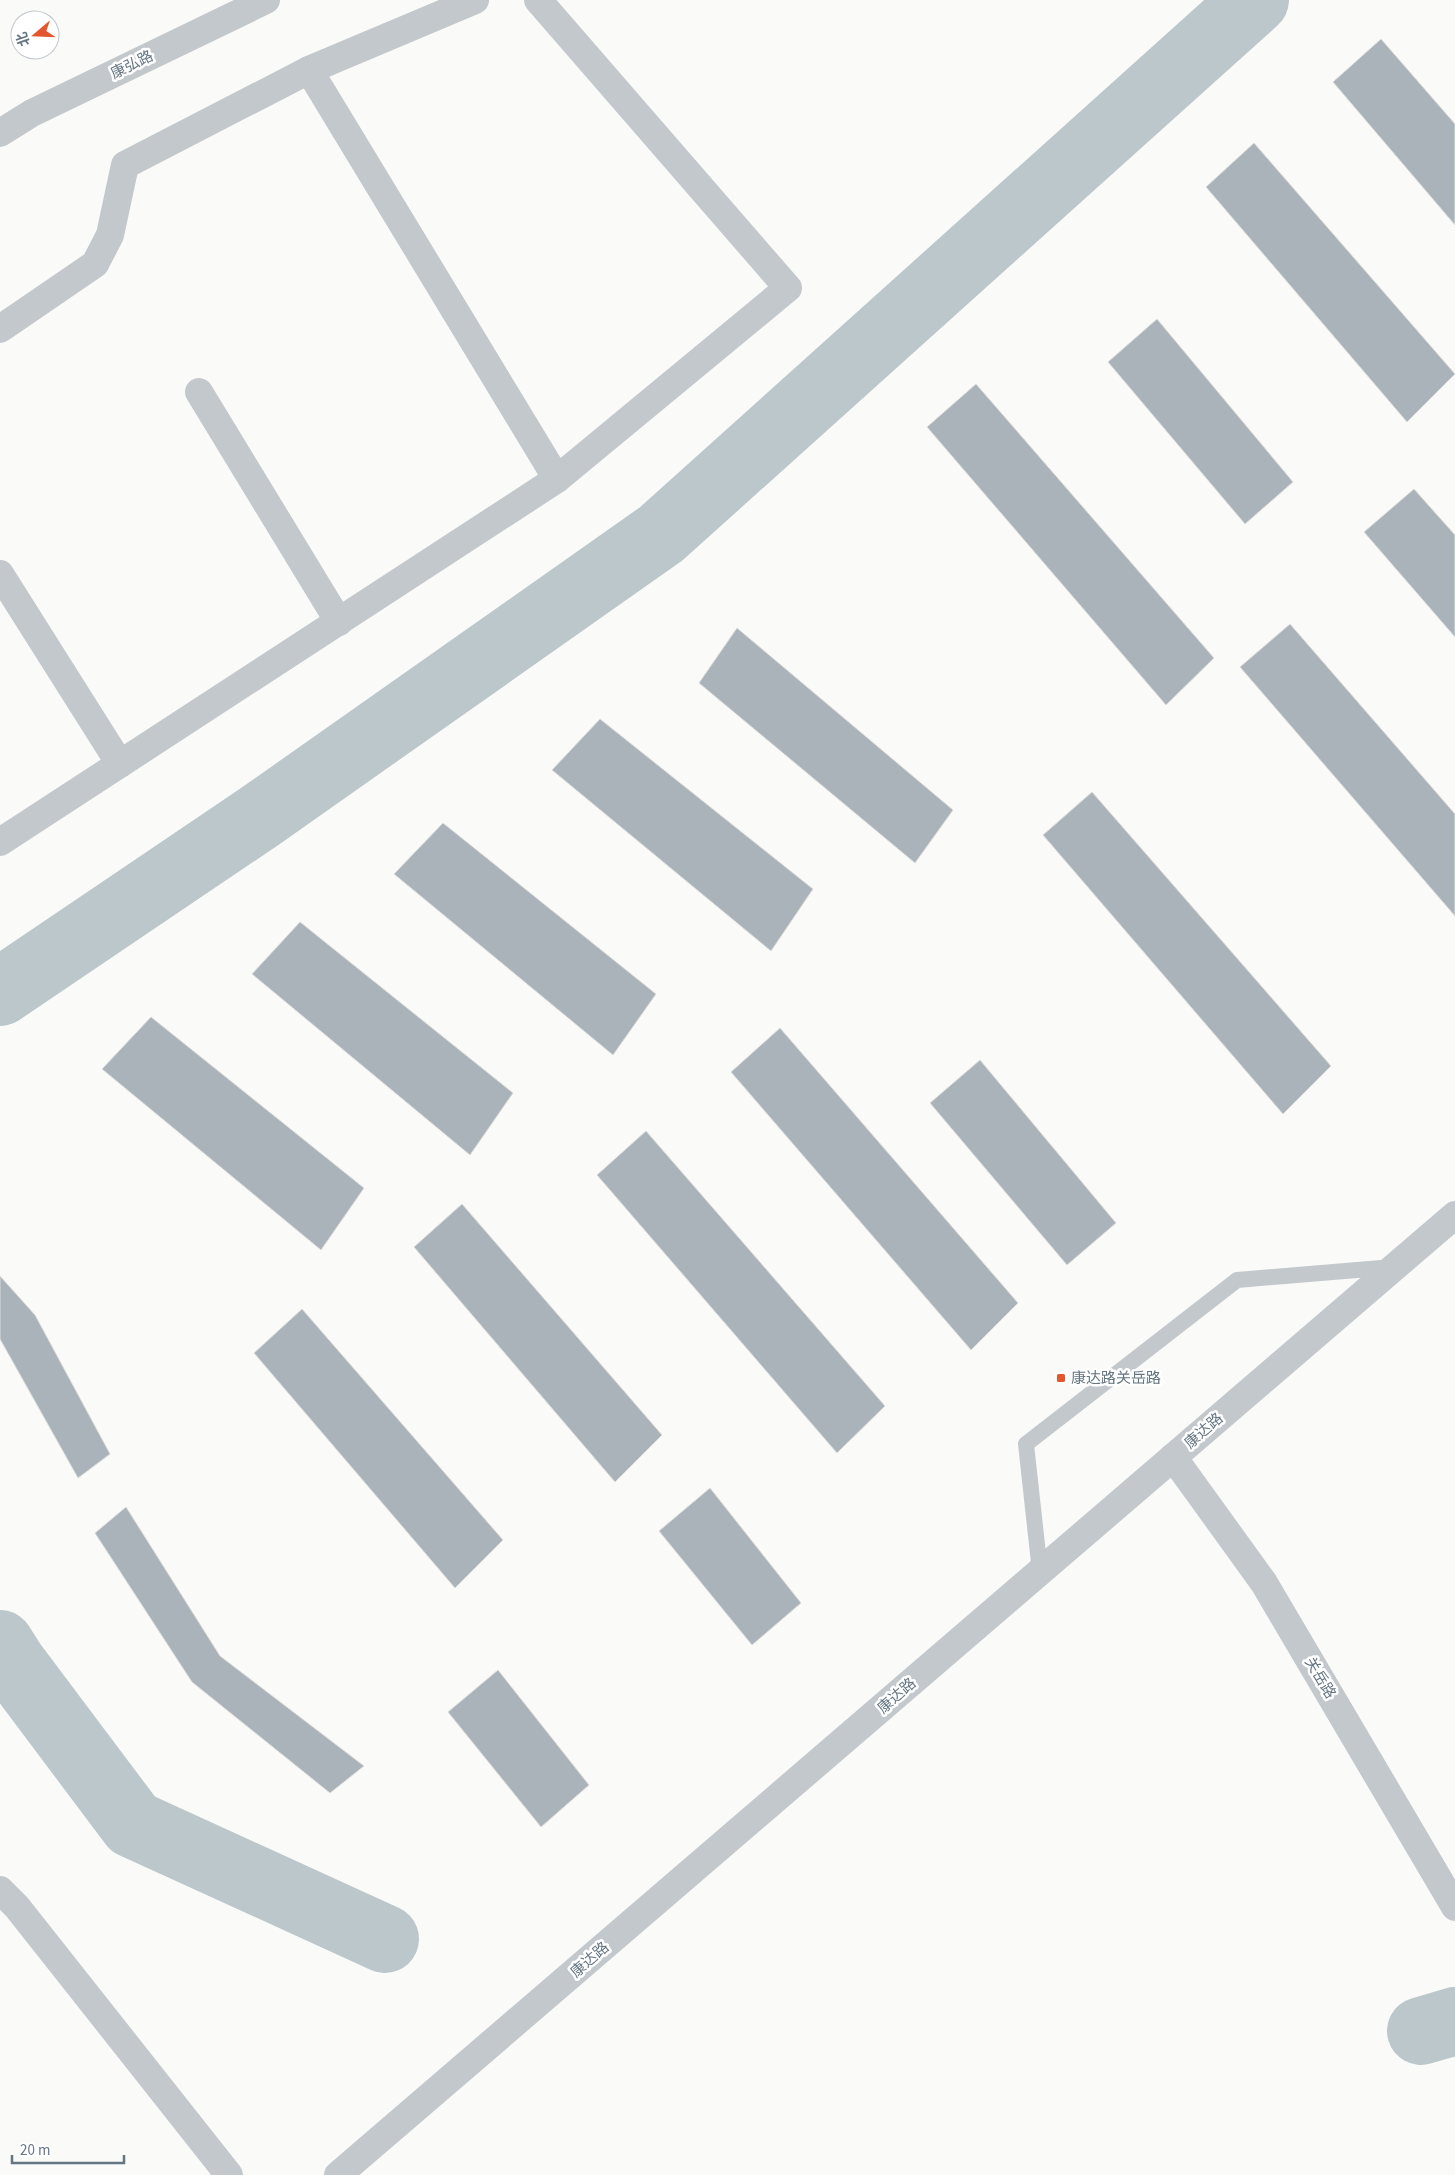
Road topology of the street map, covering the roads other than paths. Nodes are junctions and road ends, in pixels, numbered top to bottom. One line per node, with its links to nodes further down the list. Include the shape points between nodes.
1 (266, 0): 5 (street, 康弘路, via 32,113)
2 (475, 0): 4 (street)
3 (538, 0): 8 (street, via 788,288)
4 (309, 70): 6 (street, via 125,165 110,235 95,264); 8 (street)
5 (0, 133)
6 (0, 329)
7 (199, 392): 10 (street)
8 (557, 479): 10 (street)
9 (0, 574): 11 (street)
10 (338, 622): 11 (street)
11 (120, 764): 12 (street)
12 (0, 842)
13 (1455, 1215): 14 (street, 康达路)
14 (1395, 1267): 15 (street, 康达路); 16 (lane, via 1237,1280 1026,1444)
15 (1174, 1457): 16 (street, 康达路); 18 (street, 关岳路, via 1264,1583)
16 (1040, 1572): 20 (street, 康达路)
17 (0, 1890): 19 (street, via 17,1907)
18 (1455, 1907)
19 (229, 2175)
20 (338, 2175)

